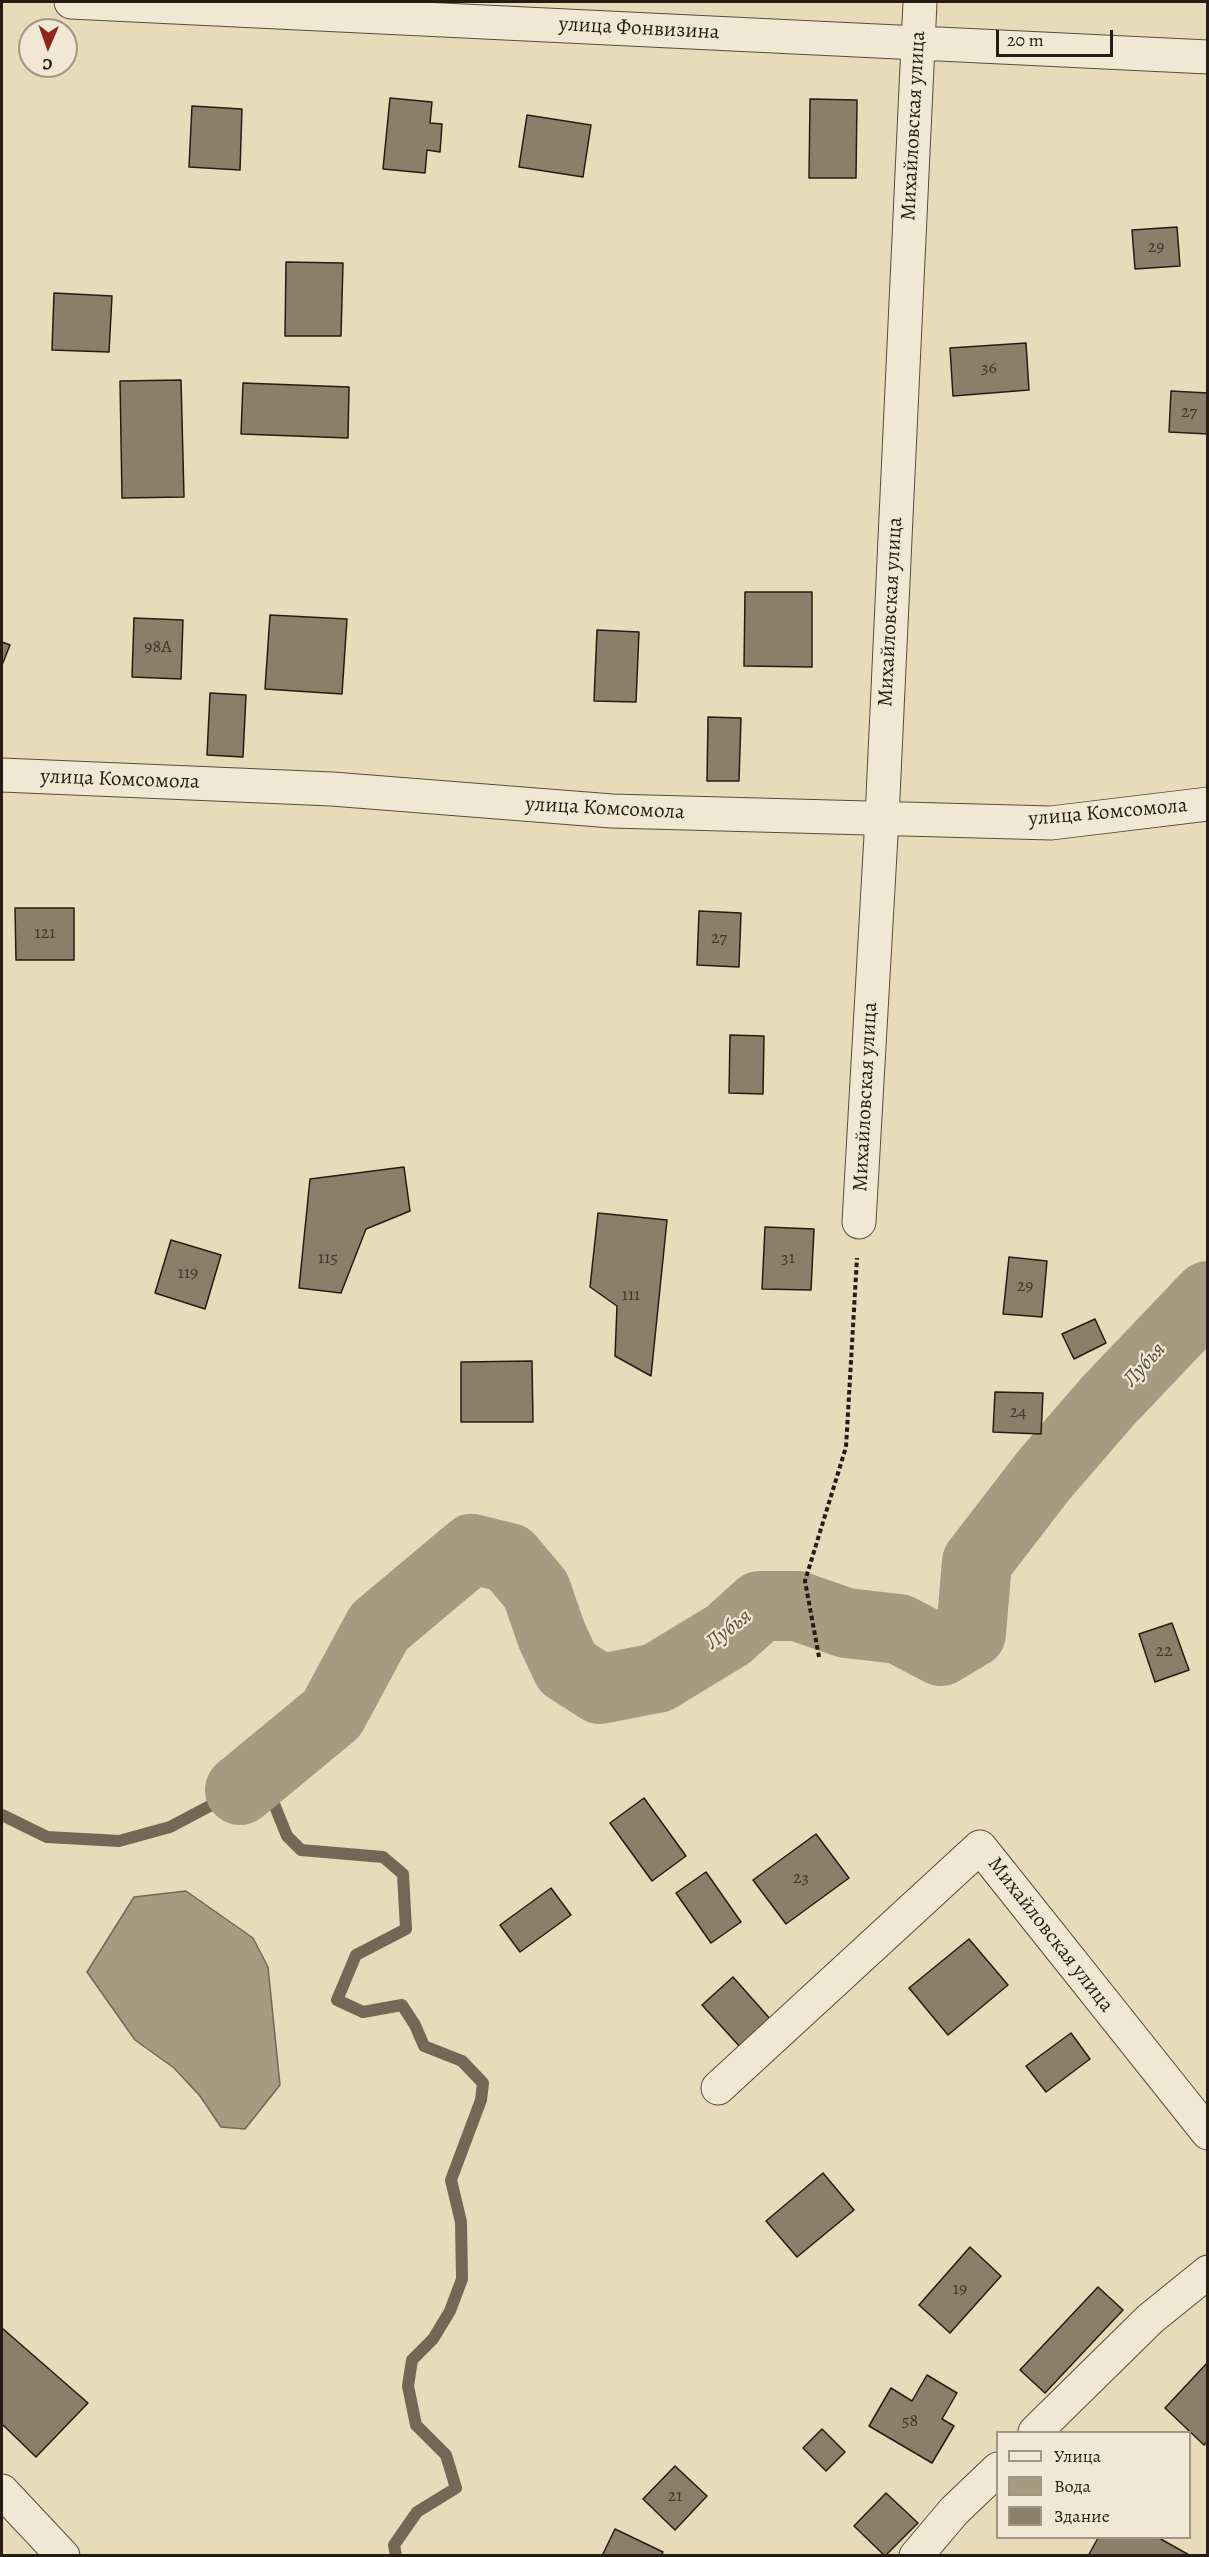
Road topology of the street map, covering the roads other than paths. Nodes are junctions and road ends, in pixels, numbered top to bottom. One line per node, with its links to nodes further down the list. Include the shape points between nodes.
1 (71, 2): 3 (street, улица Фонвизина)
2 (920, 2): 3 (street, Михайловская улица)
3 (918, 43): 4 (street, улица Фонвизина); 7 (street, Михайловская улица)
4 (1208, 57)
5 (2, 775): 7 (street, улица Комсомола, via 333,789 612,811)
6 (1208, 804): 7 (street, улица Комсомола, via 1051,823)
7 (882, 818): 8 (street, Михайловская улица)
8 (859, 1222)
9 (718, 2088): 10 (street, Михайловская улица, via 980,1847)
10 (1208, 2133)
11 (1208, 2272): 12 (street, via 1150,2319)
12 (1037, 2431)
13 (996, 2471): 16 (street, via 954,2511)
14 (2, 2491): 15 (street)
15 (63, 2556)
16 (916, 2556)

